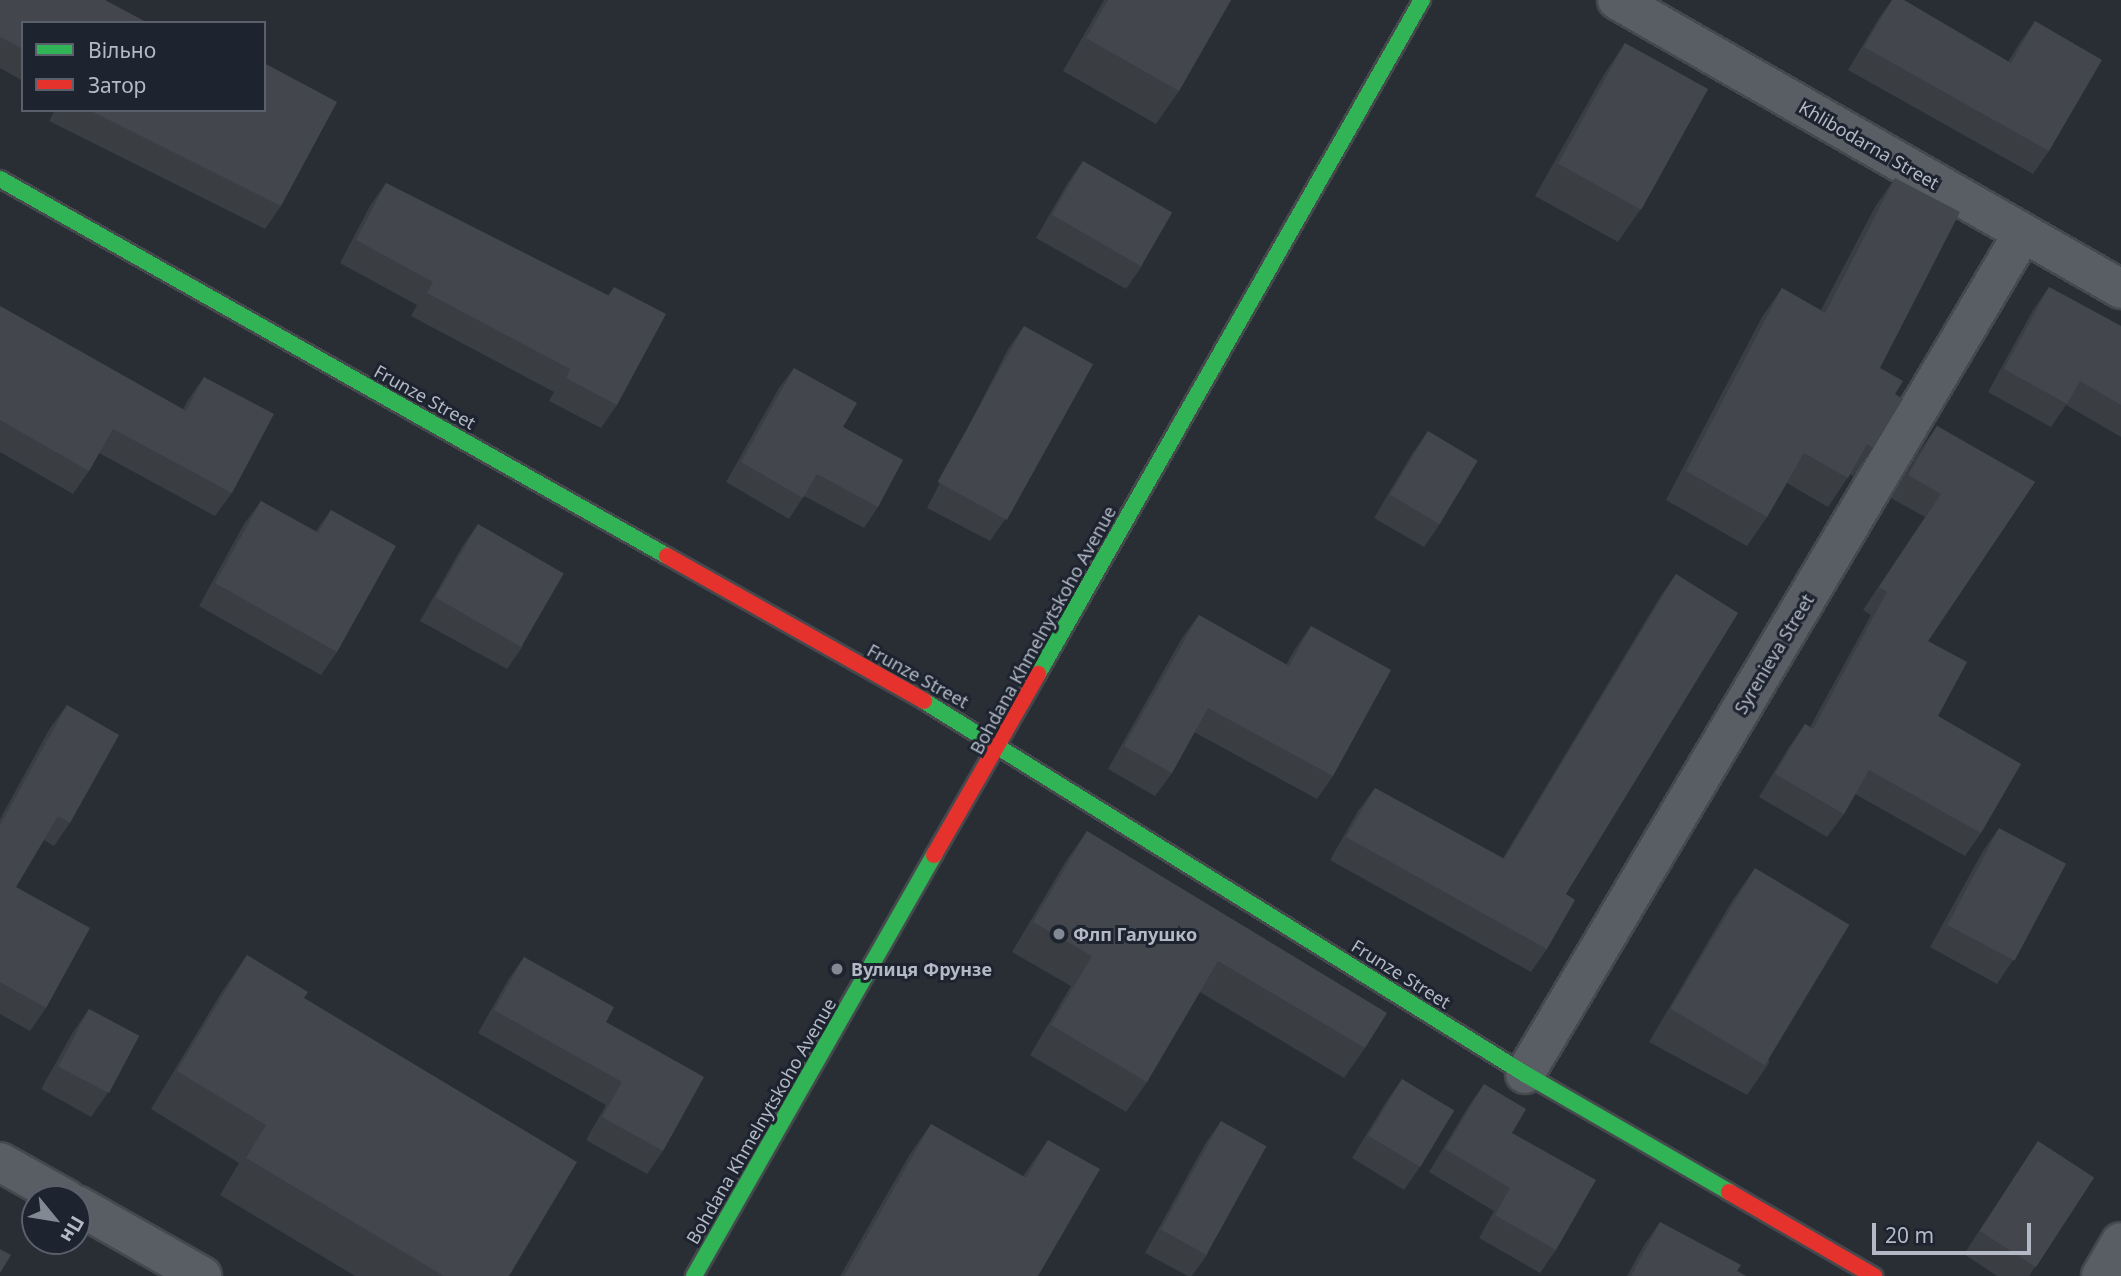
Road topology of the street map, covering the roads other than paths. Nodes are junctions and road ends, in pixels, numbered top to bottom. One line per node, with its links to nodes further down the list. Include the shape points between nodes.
1 (1422, 0): 6 (street, Bohdana Khmelnytskoho Avenue)
2 (1617, 0): 4 (street, Khlibodarna Street)
3 (0, 179): 6 (street, Frunze Street)
4 (2022, 233): 5 (street, Khlibodarna Street); 7 (street, Syrenieva Street)
5 (2121, 289)
6 (1001, 745): 7 (street, Frunze Street); 13 (street, Bohdana Khmelnytskoho Avenue)
7 (1525, 1074): 14 (street, Frunze Street)
8 (0, 1162): 9 (street)
9 (41, 1185)
10 (91, 1213): 12 (street)
11 (2121, 1242): 15 (street)
12 (202, 1276)
13 (694, 1276)
14 (1874, 1276)
15 (2101, 1276)

